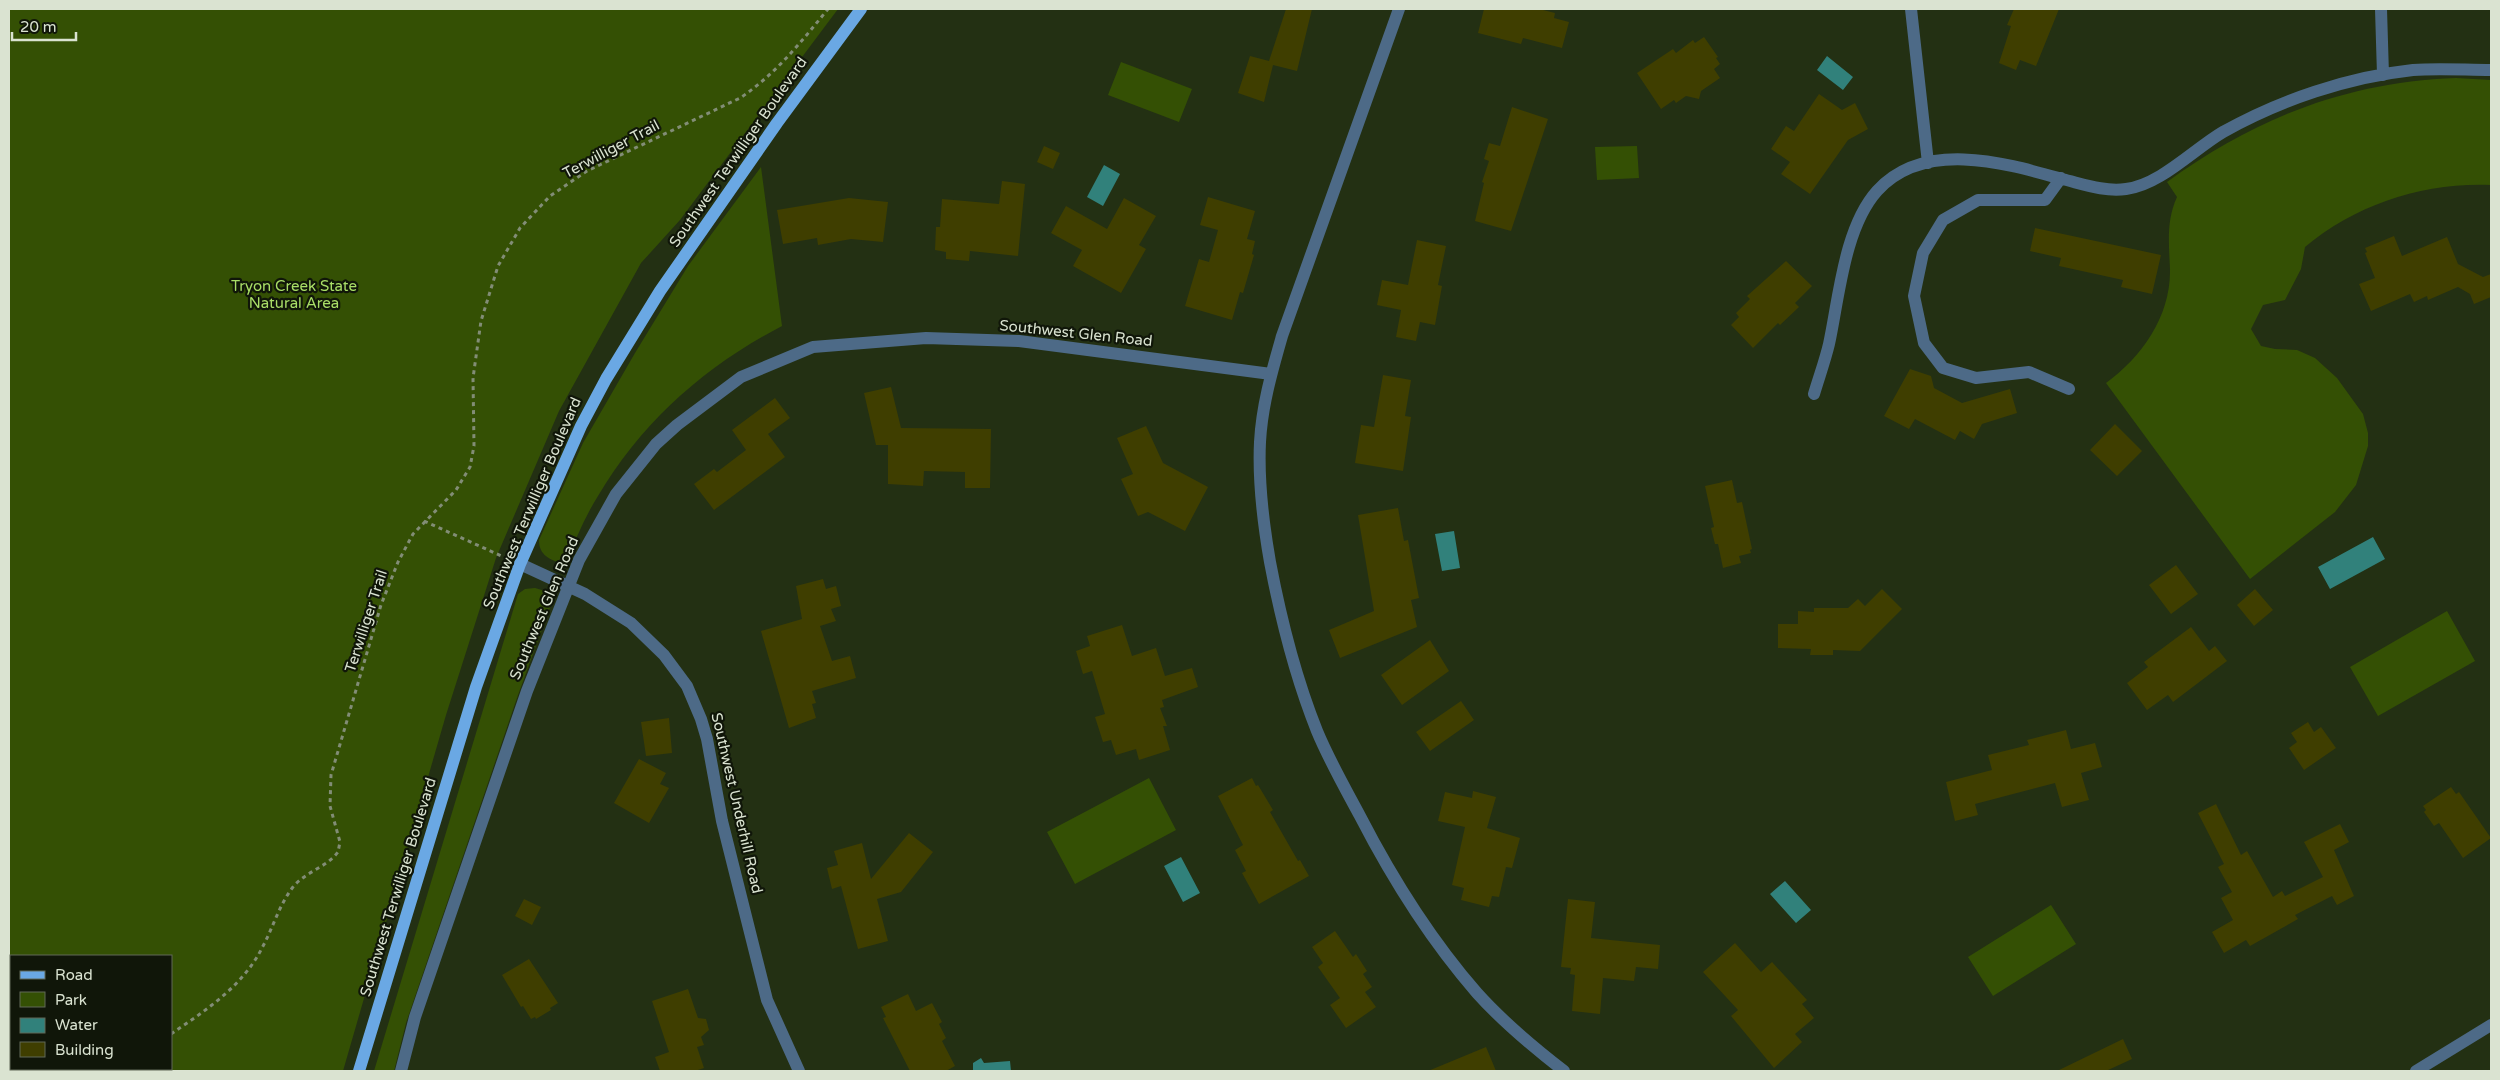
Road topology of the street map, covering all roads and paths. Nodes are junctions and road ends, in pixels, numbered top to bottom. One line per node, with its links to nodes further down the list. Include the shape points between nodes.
1 (828, 9): 13 (path, Terwilliger Trail, via 788,58 757,87 587,171 550,196 520,228 498,266 481,321 473,378 474,446 470,467 456,490)
2 (861, 9): 14 (main road, Southwest Terwilliger Boulevard, via 671,275 606,378 581,426)
3 (1399, 9): 10 (street)
4 (1911, 9): 8 (street)
5 (2381, 9): 7 (street)
6 (2491, 70): 7 (street, via 2414,70)
7 (2383, 75): 9 (street, via 2286,102 2223,132 2153,180 2128,189 2105,190)
8 (1928, 163): 9 (street, via 1977,160 2004,163); 12 (street, via 1895,177 1876,192 1860,220 1846,253 1828,345)
9 (2062, 178): 11 (street, via 2045,200 1978,200 1943,220 1923,253 1914,296 1924,343 1944,368 1976,378 2029,372)
10 (1271, 374): 15 (street, Southwest Glen Road, via 1019,341 926,338 813,347 741,378 656,444 616,494); 21 (street, via 1260,442 1262,508 1286,638 1318,733 1382,859 1416,915 1478,994 1522,1038)
11 (2069, 389)
12 (1814, 394)
13 (424, 521): 14 (path); 17 (path, Terwilliger Trail, via 398,562 380,605 331,775 330,806 340,842 338,852 295,884 261,950 236,984)
14 (520, 564): 15 (street, Southwest Underhill Road); 18 (main road, Southwest Terwilliger Boulevard, via 476,687)
15 (568, 586): 19 (street, Southwest Glen Road, via 527,691 415,1017); 20 (street, Southwest Underhill Road, via 609,608 650,639 676,670 695,703 707,739 722,821 765,992)
16 (2491, 1025): 22 (street)
17 (172, 1033)
18 (359, 1071)
19 (401, 1071)
20 (799, 1071)
21 (1564, 1071)
22 (2416, 1071)

